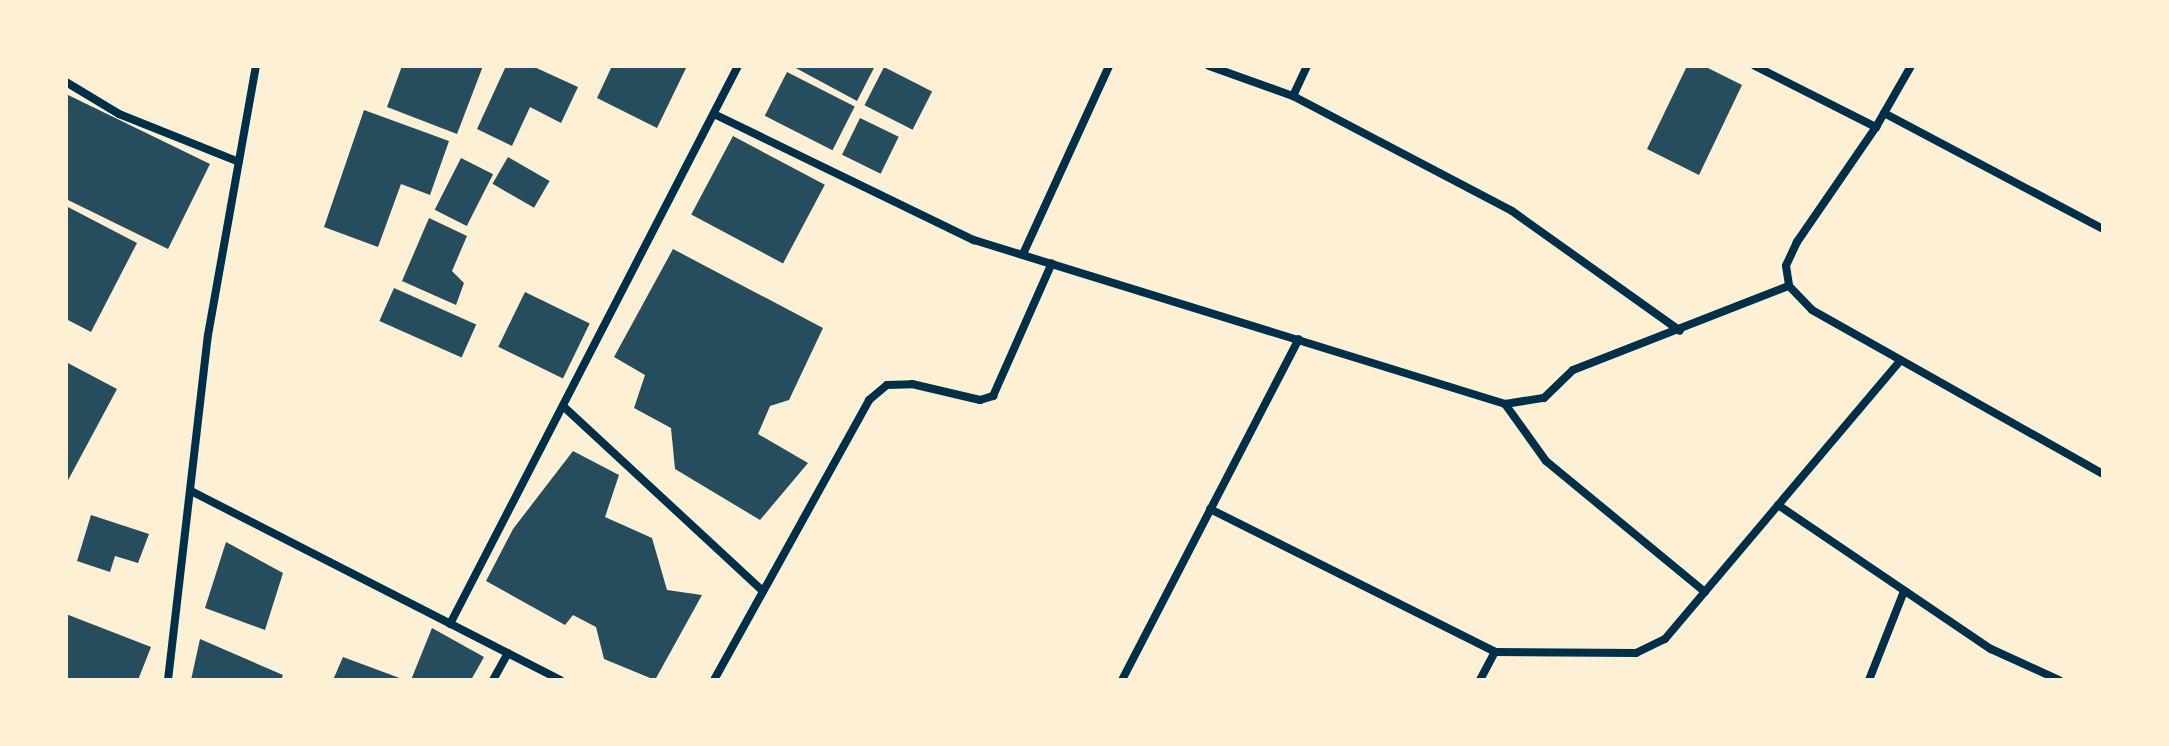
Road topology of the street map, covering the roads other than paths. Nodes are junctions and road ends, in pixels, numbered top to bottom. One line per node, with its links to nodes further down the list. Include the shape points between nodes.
1 (256, 66): 13 (street)
2 (738, 66): 11 (street)
3 (1109, 66): 15 (street)
4 (1209, 66): 9 (street)
5 (1307, 66): 9 (street)
6 (1755, 66): 12 (street)
7 (1911, 66): 10 (street)
8 (66, 82): 13 (street, via 119,114)
9 (1293, 96): 18 (street, via 1512,211)
10 (1884, 113): 12 (street); 14 (street)
11 (716, 115): 15 (street, via 974,240); 22 (street)
12 (1876, 127): 17 (street, via 1797,242 1786,266)
13 (239, 162): 24 (street, via 208,335)
14 (2103, 229)
15 (1023, 254): 16 (street)
16 (1052, 263): 19 (street); 27 (street, via 993,396 980,400 912,384 887,385 869,400)
17 (1789, 286): 18 (street); 20 (street, via 1812,310)
18 (1680, 331): 21 (street, via 1573,370 1544,398)
19 (1299, 339): 21 (street); 26 (street)
20 (1901, 360): 23 (street); 25 (street)
21 (1505, 404): 29 (street, via 1546,461)
22 (563, 406): 27 (street); 30 (street)
23 (2103, 474)
24 (191, 491): 30 (street); 33 (street)
25 (1778, 505): 28 (street); 29 (street)
26 (1210, 509): 31 (street); 37 (street)
27 (763, 591): 36 (street)
28 (1904, 591): 39 (street); 40 (street, via 1991,649)
29 (1705, 592): 31 (street, via 1665,639 1636,653)
30 (450, 624): 32 (street)
31 (1495, 652): 38 (street)
32 (508, 653): 34 (street); 35 (street)
33 (168, 680)
34 (493, 680)
35 (560, 680)
36 (714, 680)
37 (1122, 680)
38 (1480, 680)
39 (1869, 680)
40 (2059, 680)

